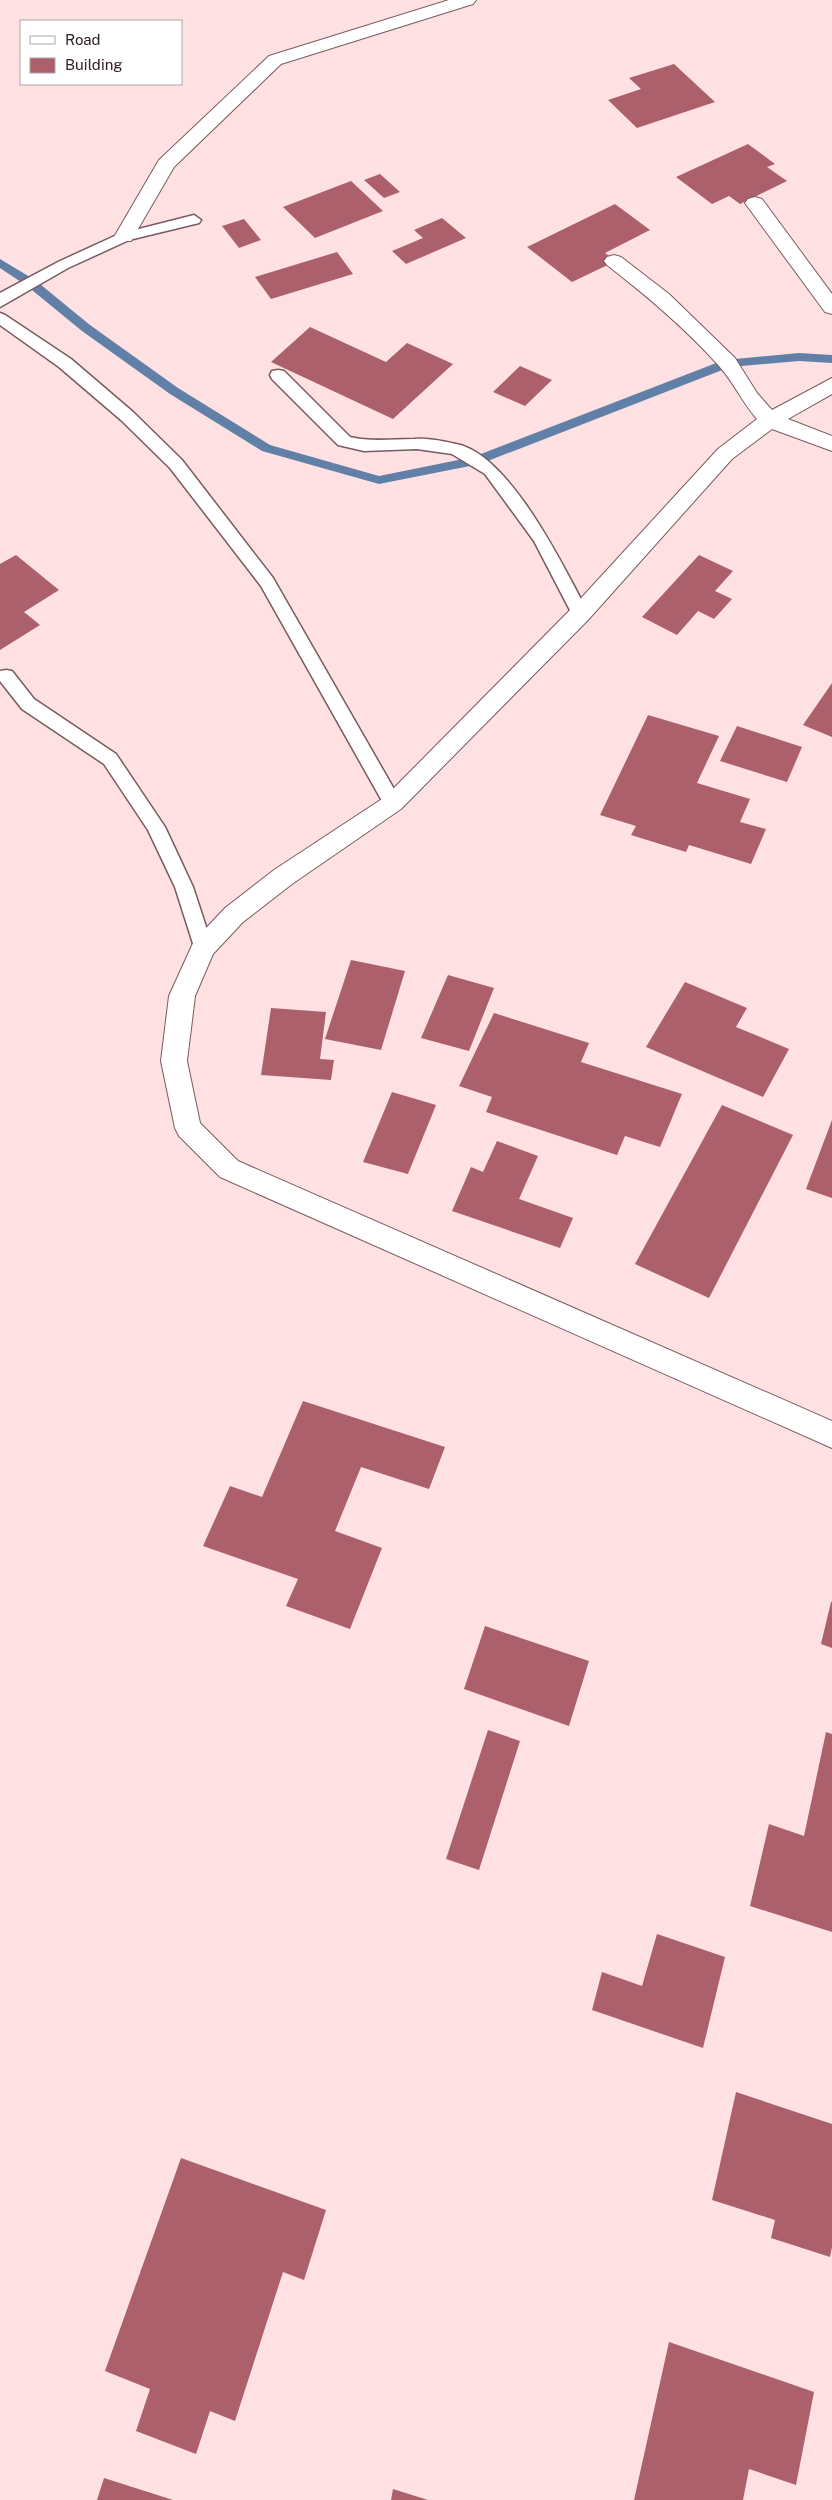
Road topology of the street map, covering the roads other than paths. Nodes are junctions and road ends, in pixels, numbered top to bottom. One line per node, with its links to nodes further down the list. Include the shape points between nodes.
1 (466, 0): 4 (street, via 276,60 166,164)
2 (755, 203): 7 (street)
3 (194, 220): 4 (lane)
4 (124, 237): 6 (lane, via 63,266)
5 (614, 261): 11 (street, via 662,298 728,362 750,398)
6 (0, 302)
7 (832, 308)
8 (0, 318): 15 (lane, via 65,363 127,416 176,464 267,582)
9 (278, 375): 13 (lane, via 344,441 364,446 417,444 456,449 491,470 541,539)
10 (832, 385): 11 (street)
11 (770, 420): 12 (street); 13 (street, via 726,454)
12 (832, 444)
13 (580, 614): 15 (street)
14 (6, 676): 16 (lane, via 28,704 110,759 156,827 184,887)
15 (393, 803): 16 (street, via 283,877 234,915)
16 (203, 948): 17 (street, via 182,996 174,1061 188,1128 229,1168)
17 (832, 1434)

